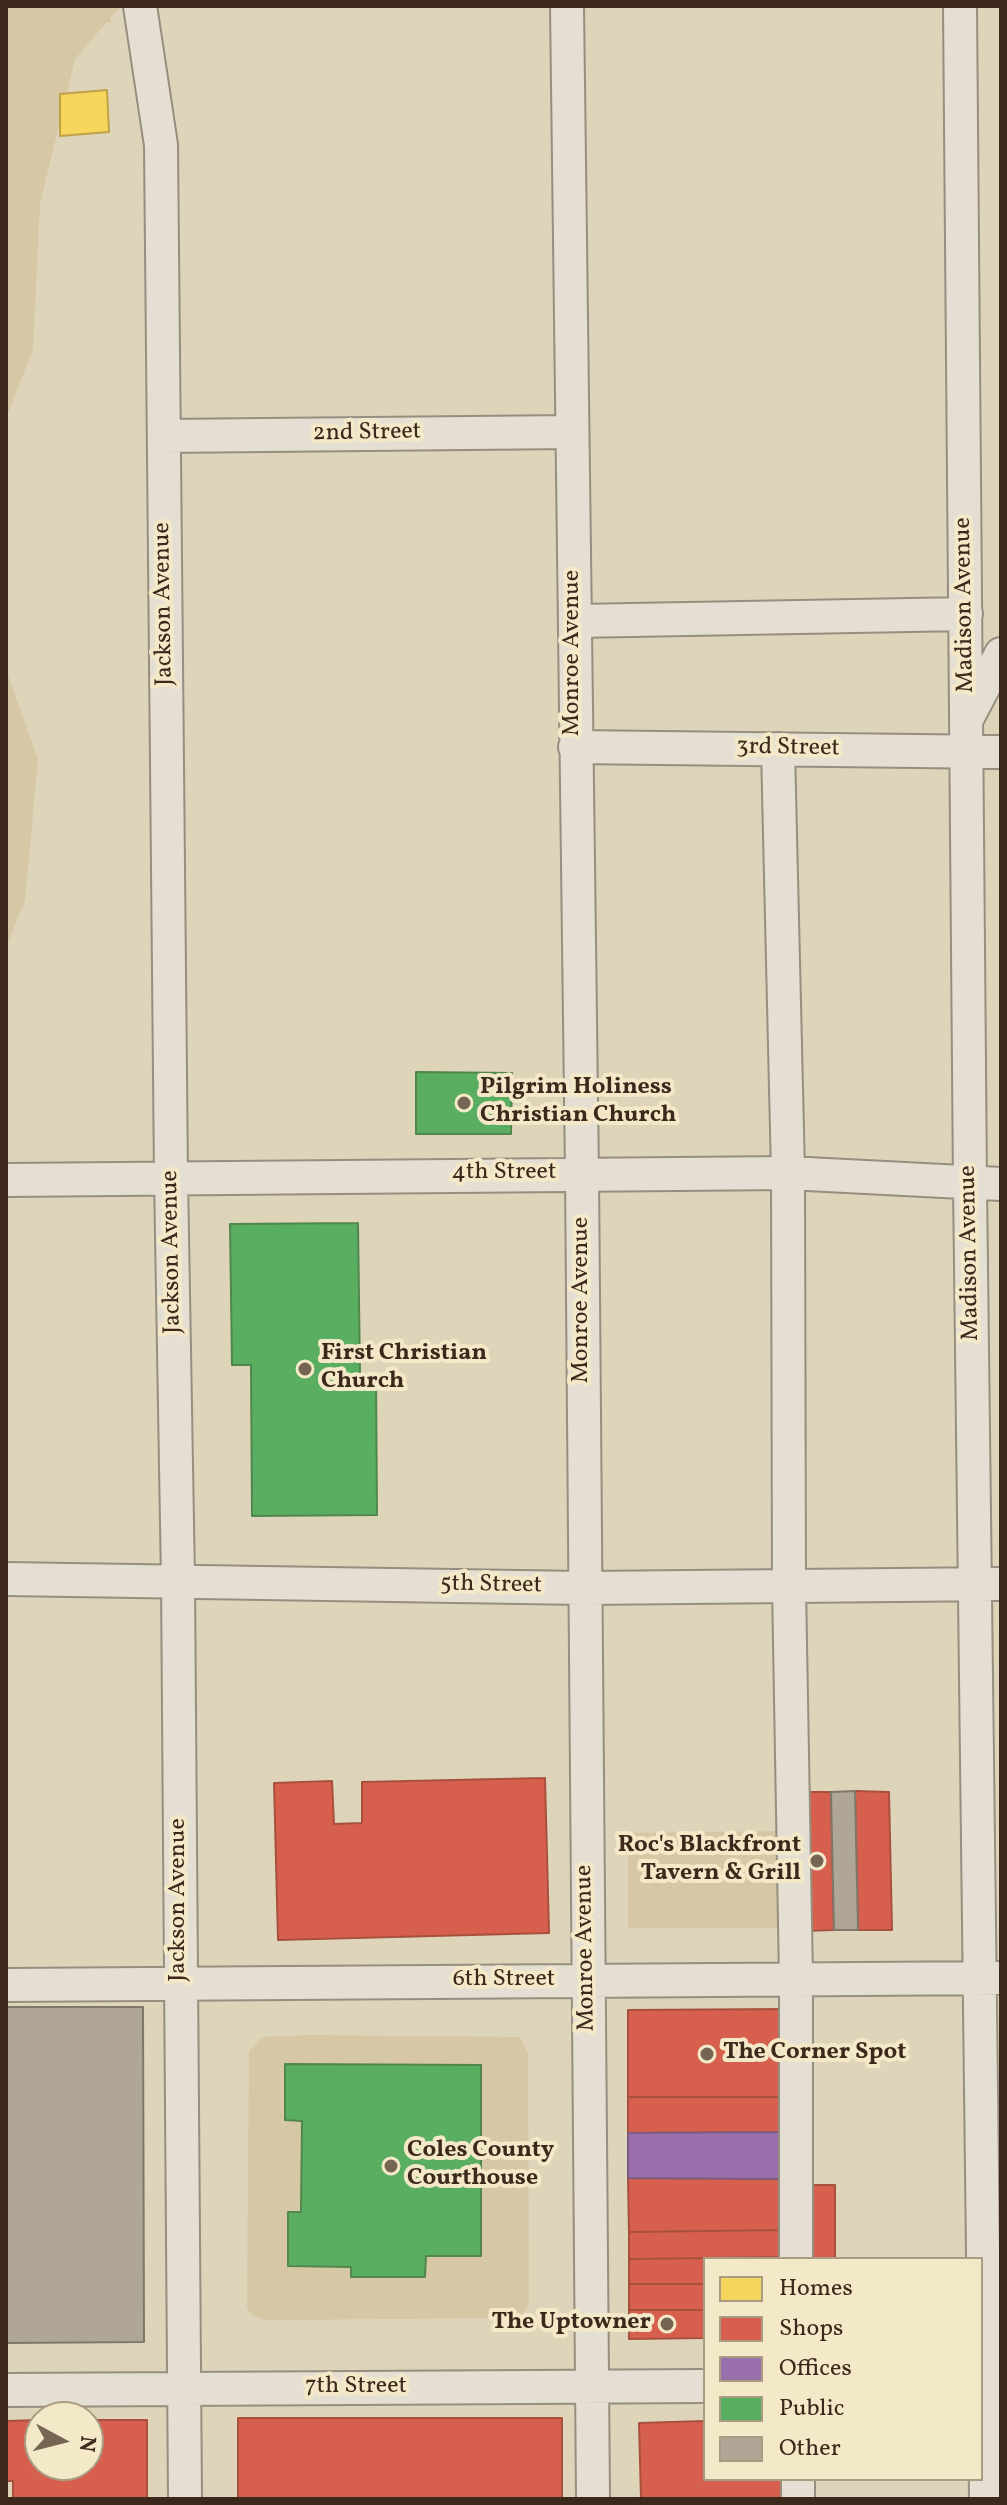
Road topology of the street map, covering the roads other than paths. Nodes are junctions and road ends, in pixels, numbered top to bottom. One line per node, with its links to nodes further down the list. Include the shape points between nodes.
1 (140, 6): 5 (street, Jackson Avenue, via 161,145)
2 (567, 6): 4 (street, Monroe Avenue)
3 (960, 6): 6 (street, Madison Avenue)
4 (571, 432): 5 (street, 2nd Street); 7 (street, Monroe Avenue)
5 (164, 436): 16 (street, Jackson Avenue)
6 (966, 614): 7 (street); 9 (street, Madison Avenue)
7 (576, 621): 10 (street, Monroe Avenue)
8 (1001, 654): 9 (street)
9 (967, 718): 12 (street, Madison Avenue)
10 (575, 747): 11 (street, 3rd Street); 15 (street, Monroe Avenue)
11 (778, 749): 12 (street, 3rd Street); 14 (street)
12 (968, 752): 13 (street, 3rd Street); 18 (street, Madison Avenue)
13 (1001, 752)
14 (788, 1173): 15 (street, 4th Street); 18 (street, 4th Street); 22 (street)
15 (582, 1174): 16 (street, 4th Street); 23 (street, Monroe Avenue)
16 (171, 1177): 17 (street, 4th Street); 20 (street, Jackson Avenue)
17 (6, 1180)
18 (986, 1184): 21 (street, Madison Avenue)
19 (6, 1579): 20 (street, 5th Street)
20 (178, 1580): 23 (street, 5th Street); 28 (street, Jackson Avenue)
21 (989, 1585): 22 (street, 5th Street); 24 (street, Madison Avenue)
22 (789, 1586): 23 (street, 5th Street); 26 (street)
23 (584, 1588): 27 (street, Monroe Avenue)
24 (990, 1769): 25 (street, Madison Avenue)
25 (991, 1978): 26 (street, 6th Street); 31 (street, Madison Avenue)
26 (796, 1979): 27 (street, 6th Street); 30 (street)
27 (587, 1981): 28 (street, 6th Street); 33 (street, Monroe Avenue)
28 (180, 1983): 29 (street, 6th Street); 34 (street, Jackson Avenue)
29 (6, 1985)
30 (796, 2257)
31 (989, 2384): 38 (street, Madison Avenue)
32 (703, 2386): 33 (street, 7th Street)
33 (592, 2387): 34 (street, 7th Street); 37 (street, Monroe Avenue)
34 (184, 2389): 35 (street, 7th Street); 36 (street, Jackson Avenue)
35 (6, 2390)
36 (185, 2499)
37 (593, 2499)
38 (986, 2499)

